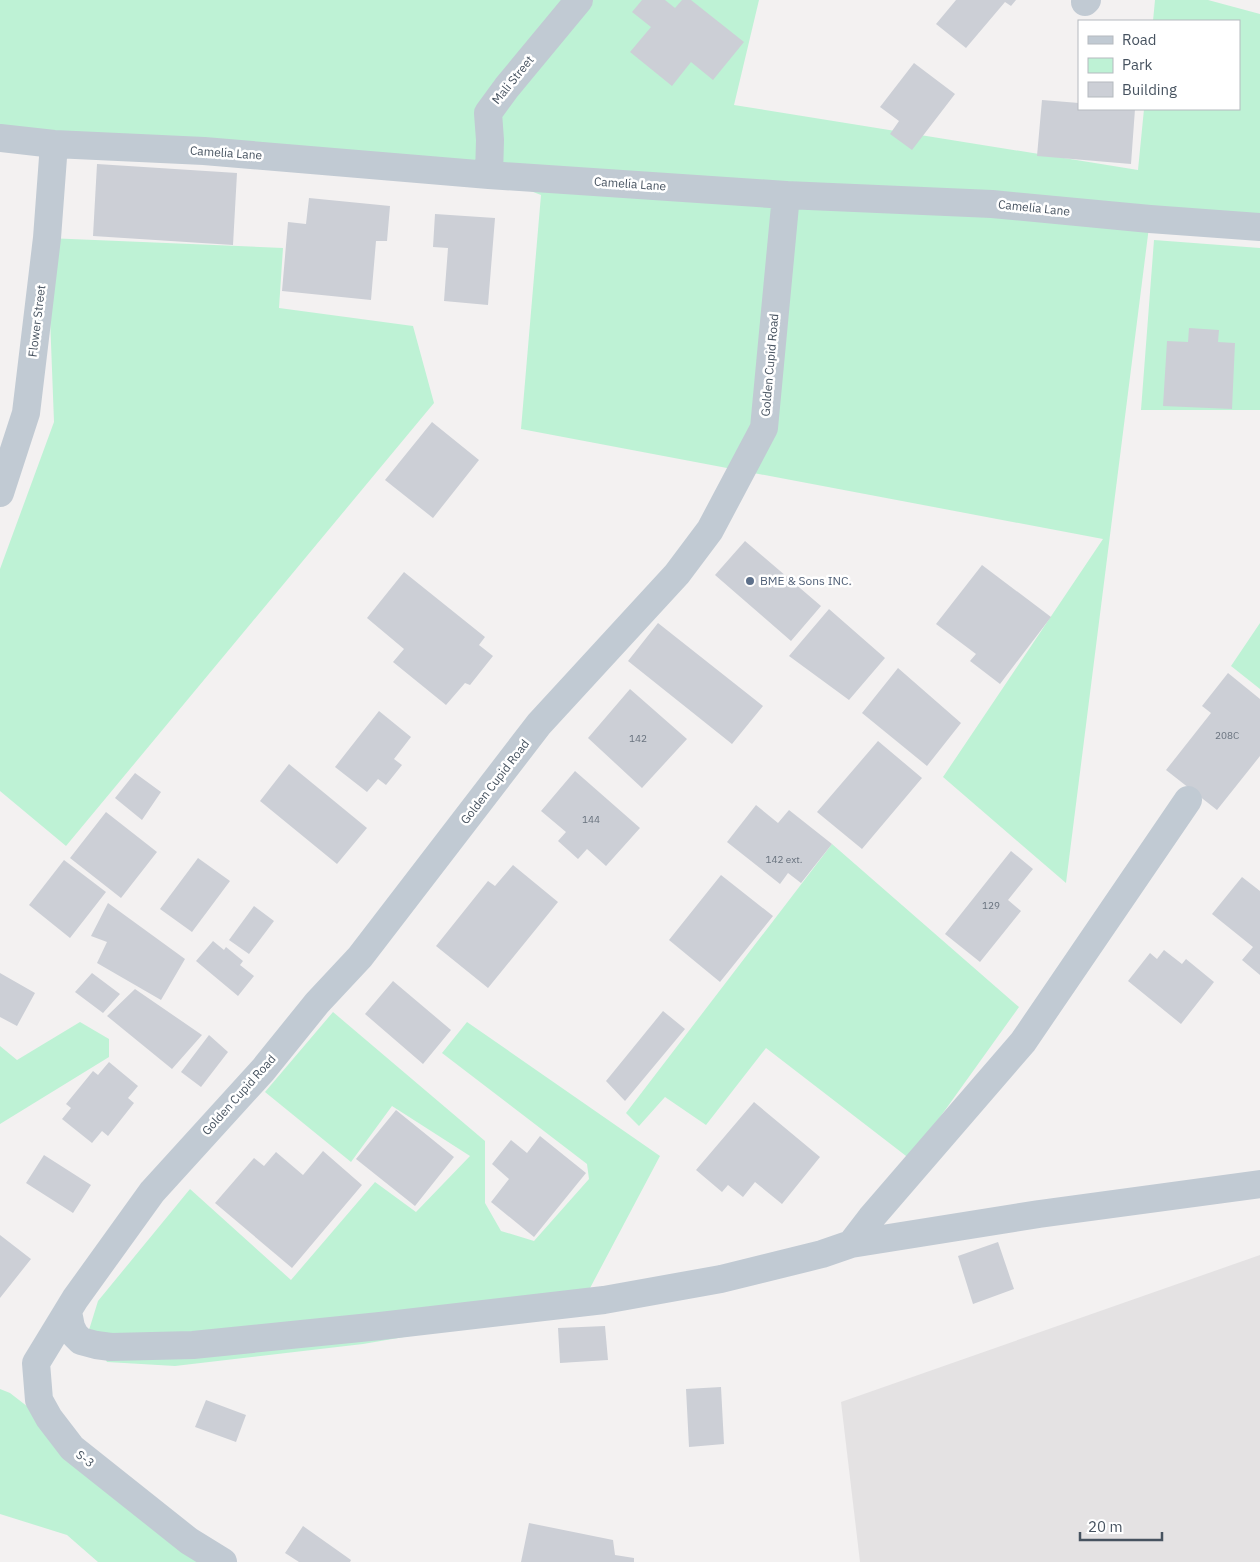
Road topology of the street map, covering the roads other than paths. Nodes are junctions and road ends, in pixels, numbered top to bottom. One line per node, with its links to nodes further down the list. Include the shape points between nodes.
1 (579, 0): 4 (street, Mali Street, via 488,113)
2 (0, 138): 3 (street, Camelia Lane)
3 (54, 144): 4 (street, Camelia Lane, via 204,151); 7 (street, Flower Street, via 47,238 26,413)
4 (489, 175): 5 (street, Camelia Lane)
5 (786, 194): 6 (street, Camelia Lane, via 992,204); 11 (street, Golden Cupid Road, via 764,428 710,530 678,574 539,724 360,957 152,1192)
6 (1260, 227)
7 (0, 493)
8 (1188, 800): 10 (street, via 1023,1042)
9 (1260, 1184): 10 (street)
10 (851, 1244): 11 (street, via 721,1280 604,1300 193,1346 111,1347 88,1344 75,1335)
11 (68, 1312): 12 (street, S-3, via 36,1364 39,1400 49,1418 72,1448 189,1541)
12 (222, 1562)

